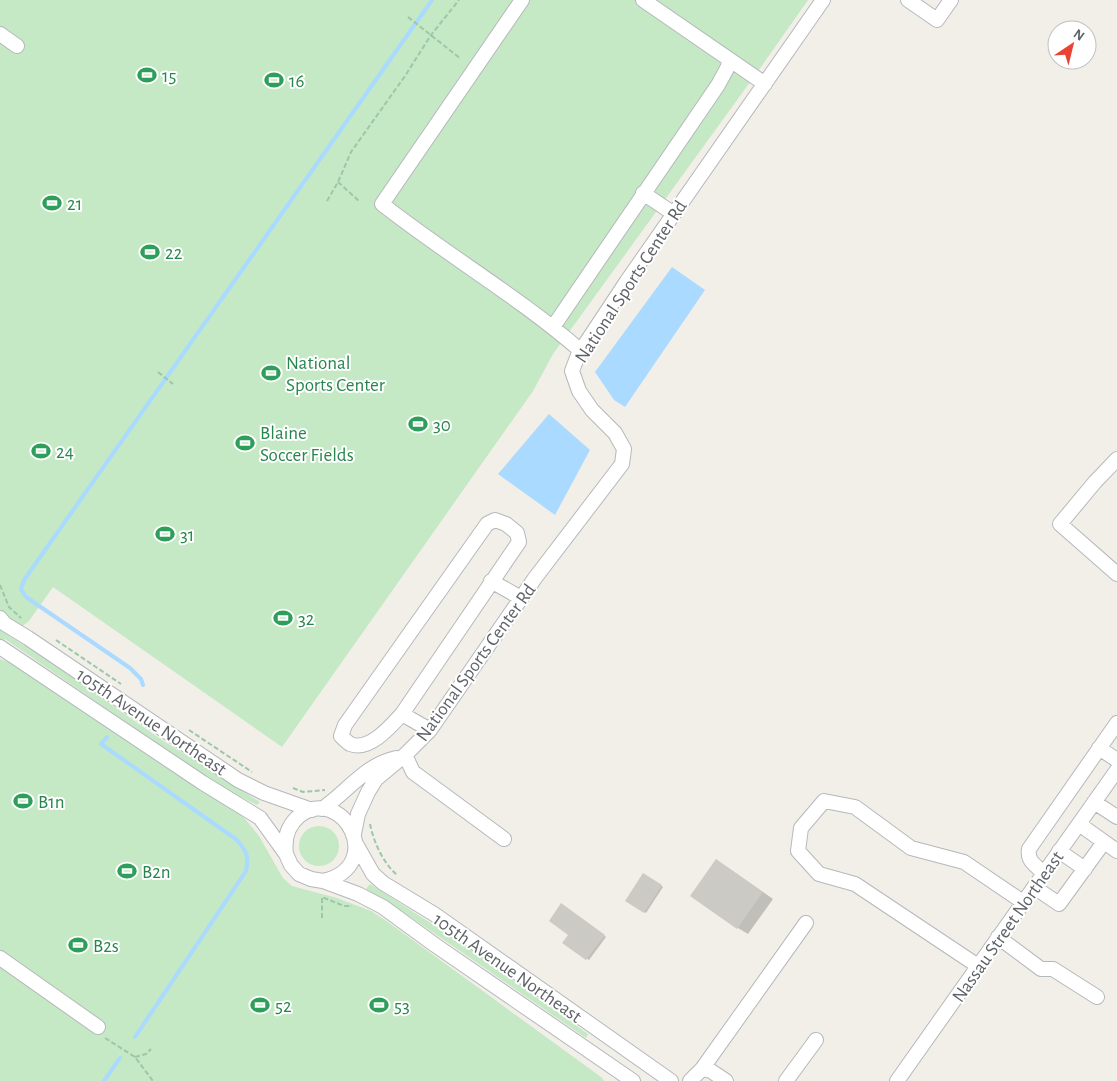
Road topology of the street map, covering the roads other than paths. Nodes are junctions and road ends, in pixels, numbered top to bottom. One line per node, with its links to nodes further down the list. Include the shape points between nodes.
1 (522, 0): 12 (street, via 382,204)
2 (643, 0): 8 (street)
3 (823, 0): 9 (street, National Sports Center Rd)
4 (908, 0): 5 (street, via 937,20)
5 (951, 0)
6 (0, 34): 7 (street)
7 (17, 46)
8 (731, 61): 9 (street); 10 (street)
9 (765, 84): 11 (street, National Sports Center Rd)
10 (644, 193): 11 (street); 12 (street)
11 (674, 214): 13 (street, National Sports Center Rd)
12 (553, 327): 13 (street)
13 (581, 351): 17 (street, National Sports Center Rd, via 572,371 579,391 624,449 622,464)
14 (1117, 459): 15 (street, via 1060,524)
15 (1117, 574)
16 (491, 581): 17 (street); 20 (street); 20 (street, via 519,542 517,533 495,520 487,524 345,725 341,736 349,744 361,745 383,735)
17 (521, 598): 22 (street, National Sports Center Rd)
18 (0, 618): 28 (street, 105th Avenue Northeast, via 238,780 264,793)
19 (0, 647): 36 (street, 105th Avenue Northeast, via 260,818)
20 (402, 714): 22 (street)
21 (1117, 723): 23 (street)
22 (430, 730): 24 (street, National Sports Center Rd)
23 (1099, 748): 25 (street); 38 (street, via 1029,849 1030,861)
24 (406, 756): 28 (street, via 389,759); 31 (street, via 413,772); 32 (street, National Sports Center Rd, via 376,779 368,792 358,814)
25 (1117, 760)
26 (1117, 770): 27 (street, Nassau Street Northeast)
27 (1094, 802): 29 (street); 30 (street, Nassau Street Northeast)
28 (317, 810): 32 (street, 105th Avenue Northeast, via 338,814 345,820); 36 (street, via 301,815 290,827 284,842)
29 (1117, 817)
30 (1079, 824): 33 (street); 35 (street, Nassau Street Northeast)
31 (504, 839)
32 (355, 840): 39 (street, via 350,865 343,873); 53 (street, 105th Avenue Northeast, via 373,874 383,883 434,914)
33 (1104, 842): 34 (street); 37 (street)
34 (1117, 851)
35 (1059, 852): 37 (street); 38 (street, Nassau Street Northeast)
36 (286, 854): 39 (street, 105th Avenue Northeast, via 299,874)
37 (1084, 869): 40 (street, via 1060,904)
38 (1044, 873): 40 (street, Nassau Street Northeast)
39 (323, 880): 50 (street, 105th Avenue Northeast, via 382,907)
40 (1034, 887): 41 (street, Nassau Street Northeast)
41 (1023, 902): 43 (street, Nassau Street Northeast); 45 (street, via 964,862 911,848 855,807 824,801 800,828 798,851 819,874 855,884)
42 (806, 923): 49 (street)
43 (998, 938): 45 (street, Nassau Street Northeast); 46 (street, via 1041,969 1053,969)
44 (0, 958): 47 (street)
45 (978, 966): 51 (street, Nassau Street Northeast)
46 (1097, 997)
47 (100, 1032)
48 (816, 1040): 56 (street)
49 (702, 1069): 54 (street); 55 (street, via 711,1070)
50 (615, 1076): 52 (street, 105th Avenue Northeast)
51 (900, 1080)
52 (633, 1081)
53 (671, 1081)
54 (690, 1081)
55 (726, 1081)
56 (786, 1081)

